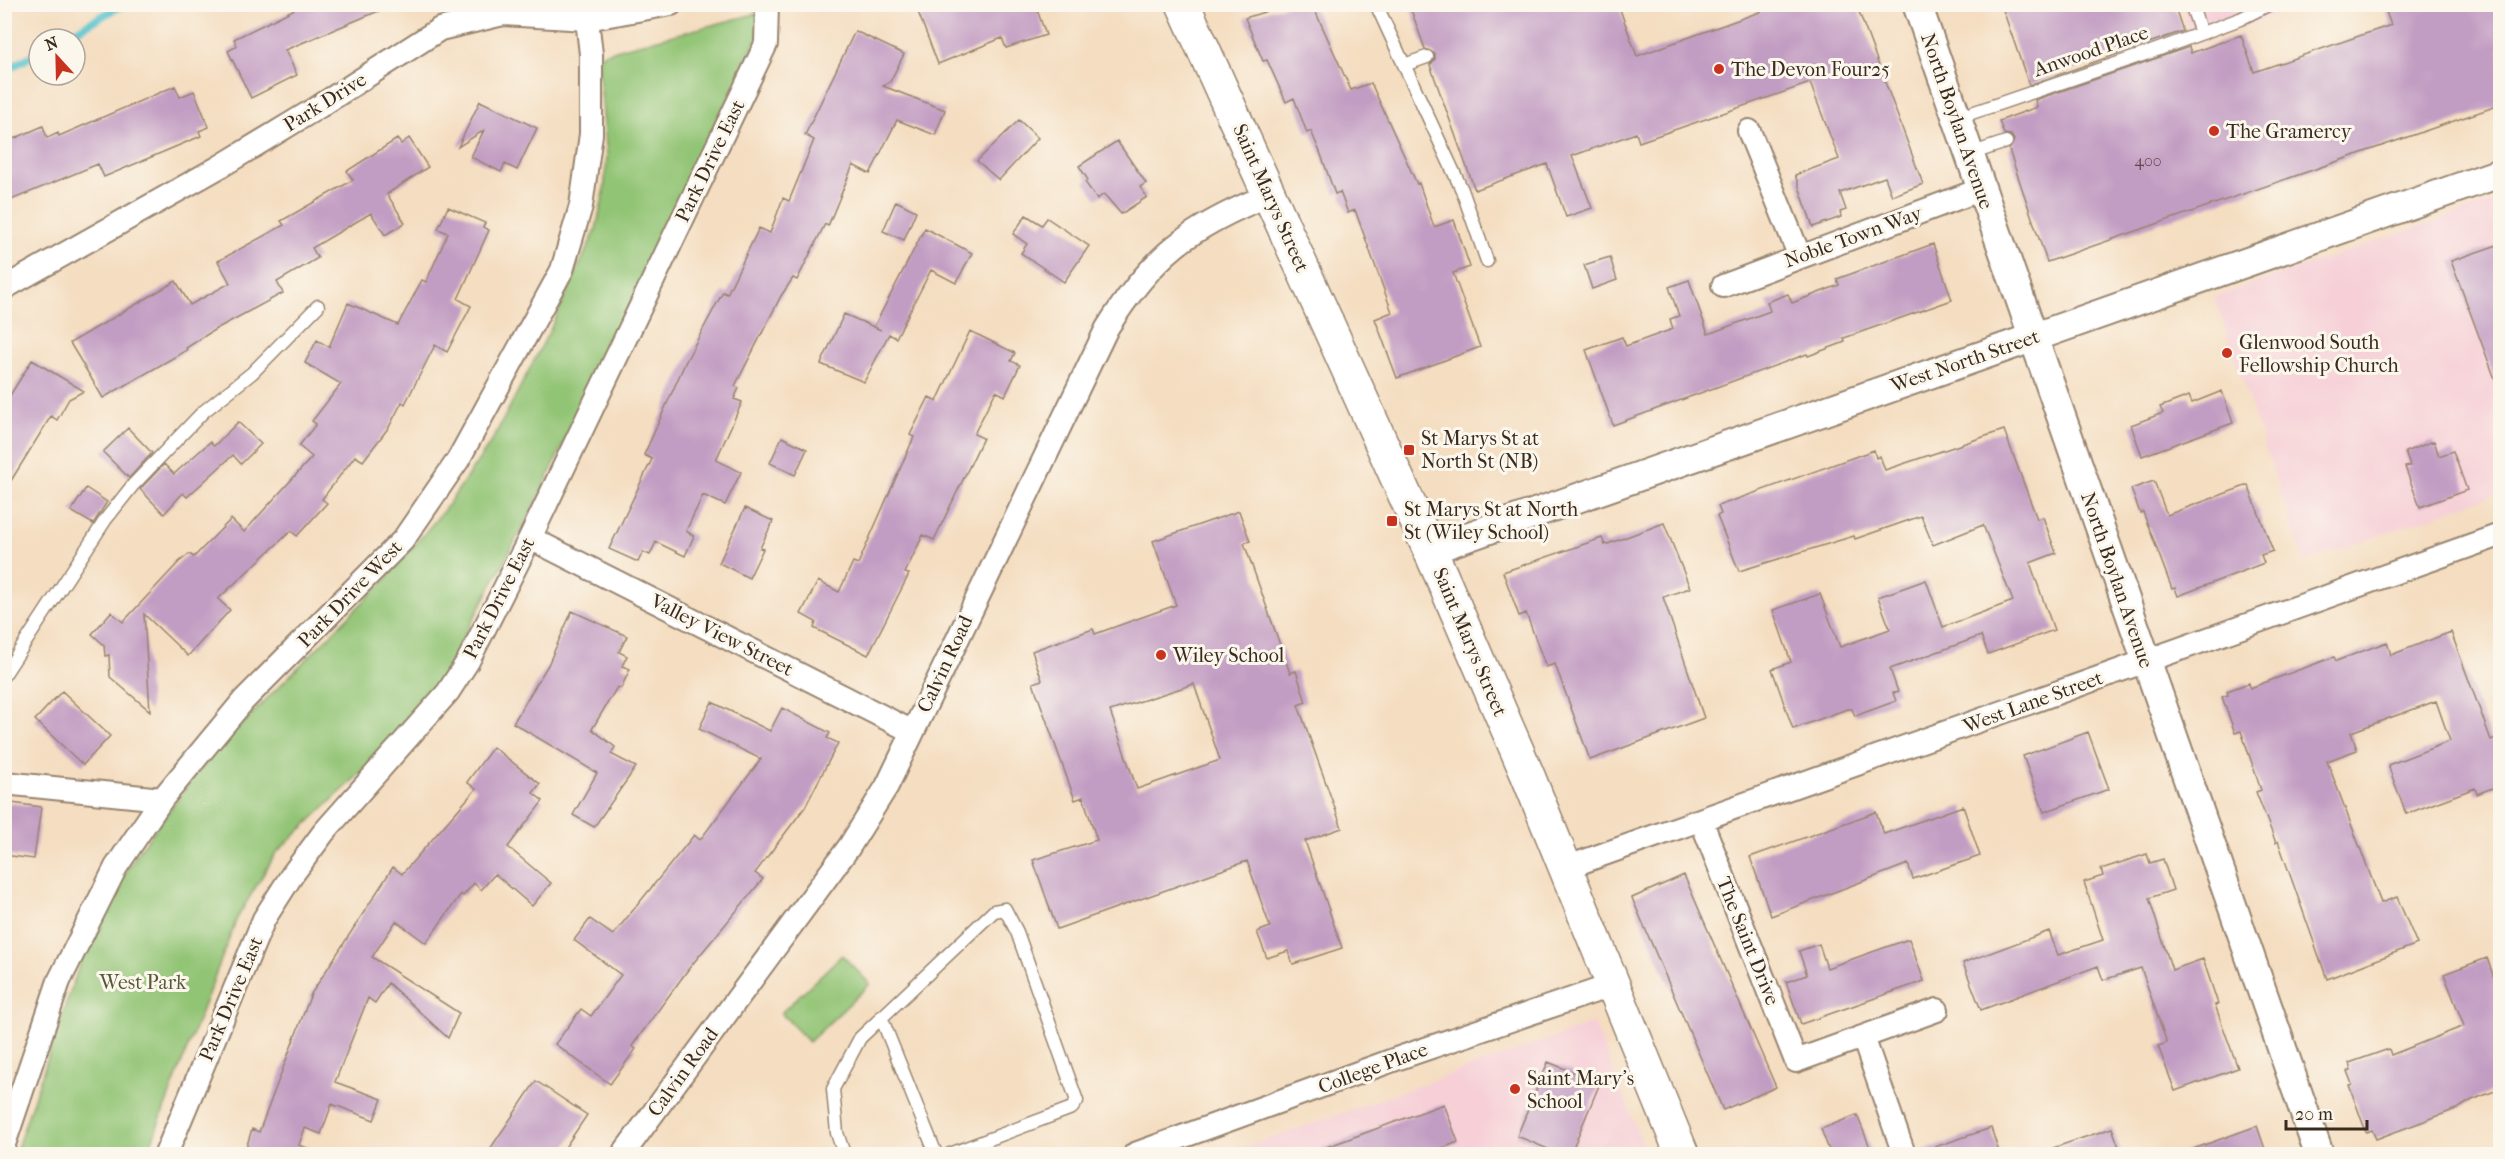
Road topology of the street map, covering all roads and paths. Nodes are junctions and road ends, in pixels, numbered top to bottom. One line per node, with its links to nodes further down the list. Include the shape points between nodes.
1 (671, 4): 8 (street, Park Drive)
2 (767, 4): 26 (street, Park Drive East, via 766,44)
3 (1183, 4): 18 (main road, Saint Marys Street)
4 (1376, 4): 11 (lane)
5 (1917, 4): 12 (street, North Boylan Avenue)
6 (2191, 4): 9 (lane)
7 (2270, 4): 9 (lane, Anwood Place)
8 (583, 12): 22 (street, Park Drive, via 503,14 440,29 221,166); 32 (street, Park Drive West, via 591,54 591,134 580,206 562,270 510,369 458,460 403,540 244,700)
9 (2201, 33): 12 (lane, Anwood Place)
10 (1428, 57): 11 (lane)
11 (1404, 65): 20 (lane, via 1462,190)
12 (1957, 118): 15 (street, North Boylan Avenue)
13 (1749, 131): 19 (street)
14 (2006, 142): 15 (lane)
15 (1970, 154): 17 (street, North Boylan Avenue)
16 (2500, 173): 24 (street, West North Street)
17 (1982, 189): 19 (street, Noble Town Way); 24 (street, North Boylan Avenue)
18 (1269, 195): 27 (main road, Saint Marys Street); 30 (street, Calvin Road, via 1187,236 1164,254 1125,300 1071,400)
19 (1800, 257): 21 (street, Noble Town Way)
20 (1486, 261)
21 (1724, 285)
22 (4, 288)
23 (318, 306): 29 (lane, via 252,373 203,412 133,485 106,519)
24 (2032, 338): 27 (street, West North Street); 28 (street, North Boylan Avenue)
25 (2500, 535): 28 (street, West Lane Street)
26 (531, 538): 30 (street, Valley View Street); 41 (street, Park Drive East, via 448,692 324,832 291,875 264,920)
27 (1430, 550): 34 (main road, Saint Marys Street)
28 (2146, 662): 33 (street, West Lane Street); 49 (street, North Boylan Avenue)
29 (4, 675)
30 (913, 732): 42 (street, Calvin Road, via 887,786 849,847)
31 (4, 783): 32 (street)
32 (162, 799): 39 (street, Park Drive West, via 116,867 60,981)
33 (1701, 820): 34 (street, West Lane Street); 38 (street, The Saint Drive, via 1796,1061)
34 (1565, 868): 35 (main road, Saint Marys Street)
35 (1612, 985): 40 (street, College Place, via 1396,1059); 47 (main road, Saint Marys Street)
36 (1937, 1010): 38 (street)
37 (881, 1017): 43 (lane, via 860,1038 833,1089 837,1133); 44 (lane); 45 (lane, via 994,911 1005,909 1017,932 1077,1101 1072,1108)
38 (1863, 1037): 48 (street)
39 (4, 1143)
40 (1188, 1146): 46 (street, College Place)
41 (166, 1155)
42 (623, 1155)
43 (844, 1155)
44 (936, 1155)
45 (950, 1155)
46 (1135, 1155)
47 (1682, 1155)
48 (1904, 1155)
49 (2319, 1155)

